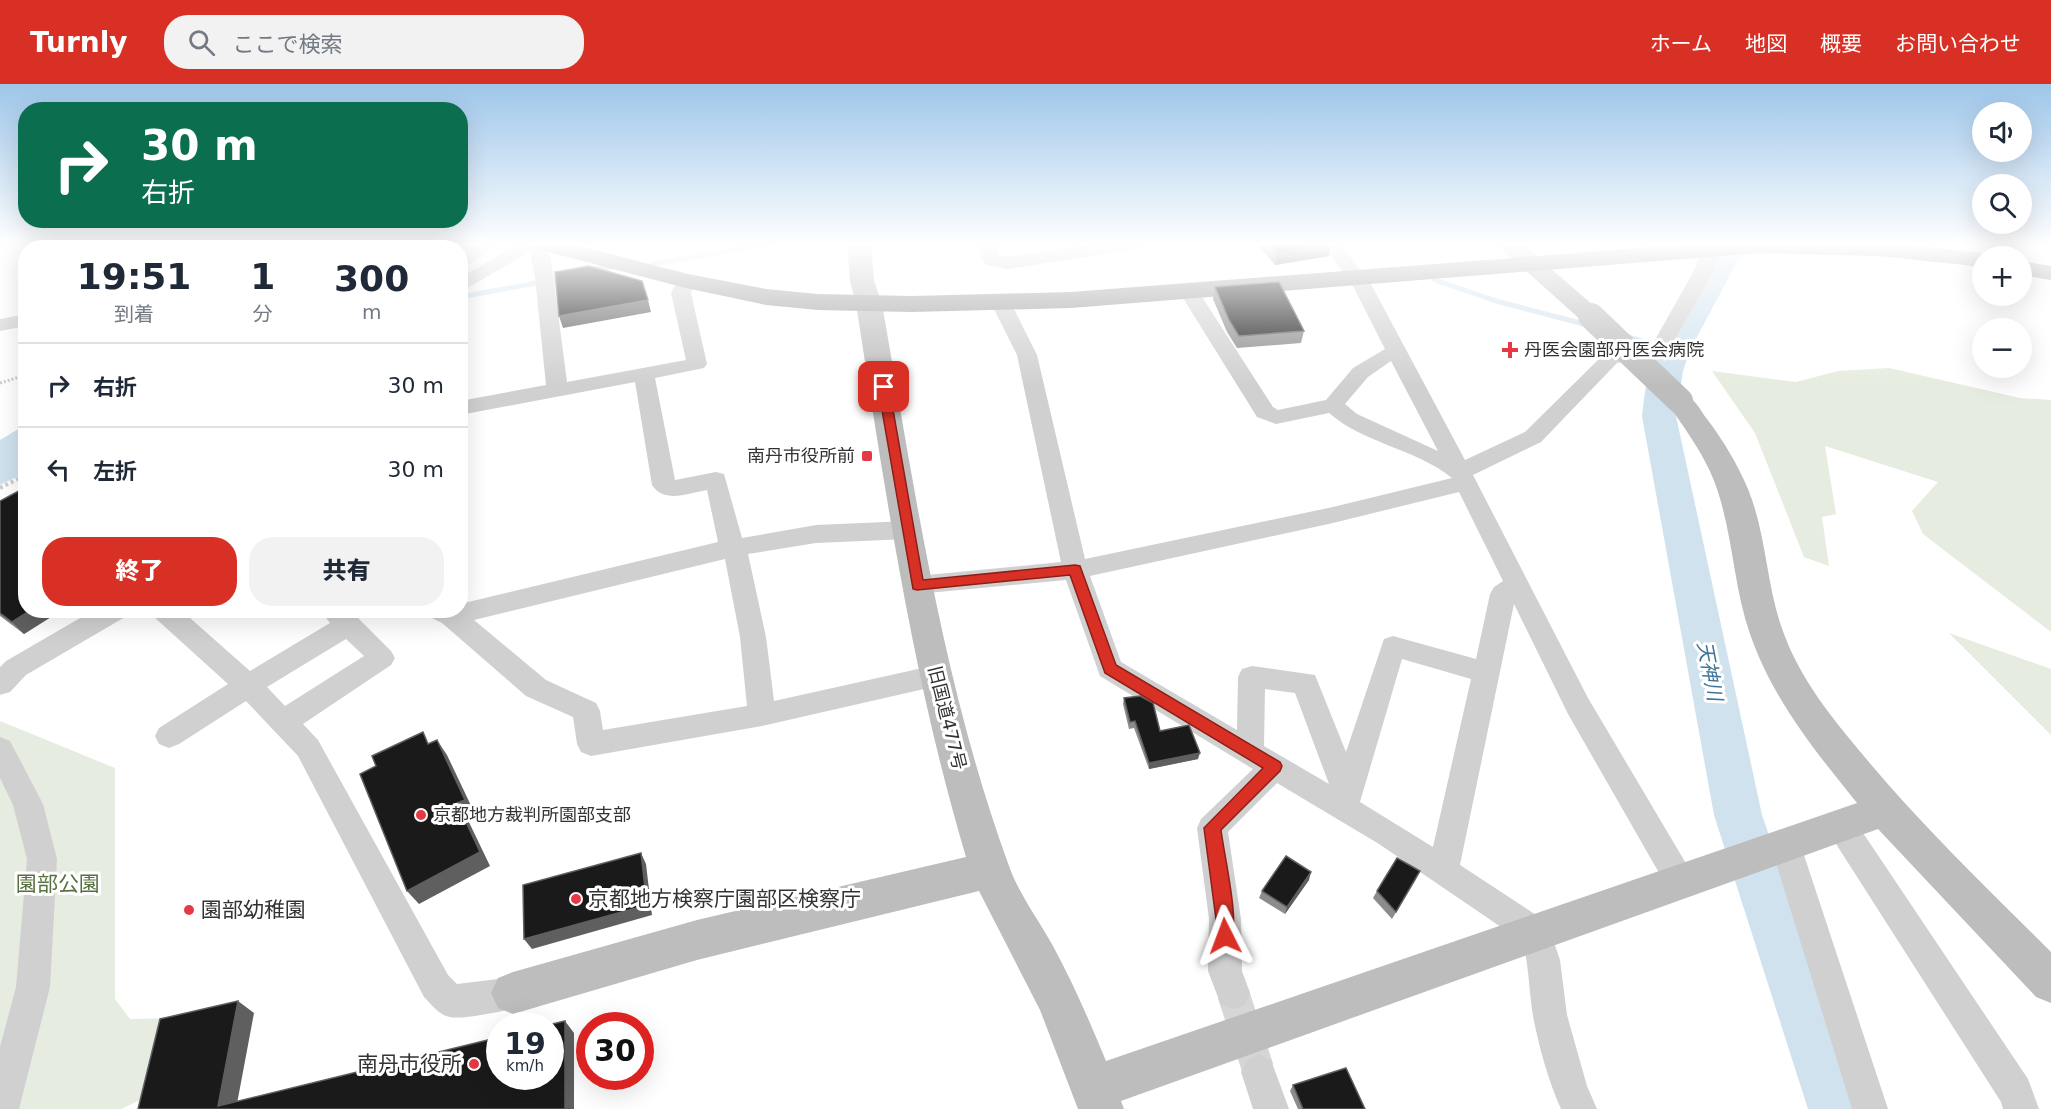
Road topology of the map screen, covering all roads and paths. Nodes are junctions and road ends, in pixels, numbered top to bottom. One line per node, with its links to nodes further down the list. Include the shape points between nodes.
1 (553, 291): 18 (street)
2 (682, 291): 15 (street, via 697,364)
3 (733, 291): 11 (highway)
4 (865, 291): 11 (street, 旧国道477号)
5 (1176, 291): 10 (highway)
6 (1189, 291): 19 (street, via 1265,412 1276,417)
7 (1364, 291): 14 (street)
8 (1561, 291): 44 (street, bridge, via 1680,401 1705,436 1733,490 1753,586 1767,634 1789,683 1820,730)
9 (1693, 291): 21 (street, via 1658,352 1611,358 1533,437)
10 (1001, 303): 11 (highway); 26 (street, via 1027,355)
11 (869, 304): 24 (street, 旧国道477号)
12 (18, 322): 13 (street)
13 (0, 326)
14 (1397, 351): 19 (street, via 1359,371); 21 (street)
15 (644, 374): 18 (street); 25 (street, via 663,485 672,489 716,480)
16 (18, 377): 17 (path)
17 (0, 383)
18 (557, 391): 20 (street)
19 (1333, 405): 21 (street, via 1349,419 1408,445)
20 (468, 407)
21 (1463, 478): 26 (street, via 1333,515); 27 (street)
22 (18, 479): 23 (path)
23 (0, 488)
24 (908, 530): 25 (street, via 816,534); 28 (street, 旧国道477号)
25 (732, 548): 29 (street); 38 (street, via 753,637)
26 (1075, 570): 28 (street); 42 (street, via 1110,669)
27 (1516, 584): 34 (street, via 1503,594); 49 (street, via 1578,706)
28 (917, 585): 35 (street, 旧国道477号)
29 (468, 608)
30 (102, 618): 36 (street, via 15,668)
31 (172, 618): 37 (street)
32 (340, 618): 37 (street); 39 (street, via 382,658)
33 (451, 618): 38 (street, via 536,688 586,711 591,744)
34 (1486, 673): 43 (street, via 1393,646); 48 (street)
35 (936, 676): 38 (street); 47 (street, 旧国道477号)
36 (0, 684)
37 (248, 685): 39 (street); 40 (street)
38 (762, 715)
39 (283, 722): 52 (street, via 308,748 436,986 451,1001)
40 (169, 736)
41 (0, 749): 56 (street, via 28,804 42,859 33,987)
42 (1262, 759): 43 (street); 43 (street, via 1252,677 1305,683); 53 (street, via 1212,828 1226,919 1225,971)
43 (1345, 800): 48 (street)
44 (1885, 810): 45 (street); 51 (street)
45 (1840, 824): 46 (street); 60 (street, via 2015,1092)
46 (1770, 849): 49 (street); 59 (street)
47 (990, 870): 52 (street, via 697,940); 55 (street, 旧国道477号, via 1060,1003)
48 (1443, 872): 50 (street)
49 (1682, 882): 50 (street)
50 (1536, 933): 55 (street); 58 (street, via 1544,960 1550,1015)
51 (2051, 982)
52 (513, 993)
53 (1233, 993)
54 (1259, 1072): 57 (street)
55 (1097, 1098)
56 (1, 1109)
57 (1271, 1109)
58 (1579, 1109)
59 (1870, 1109)
60 (2021, 1109)

